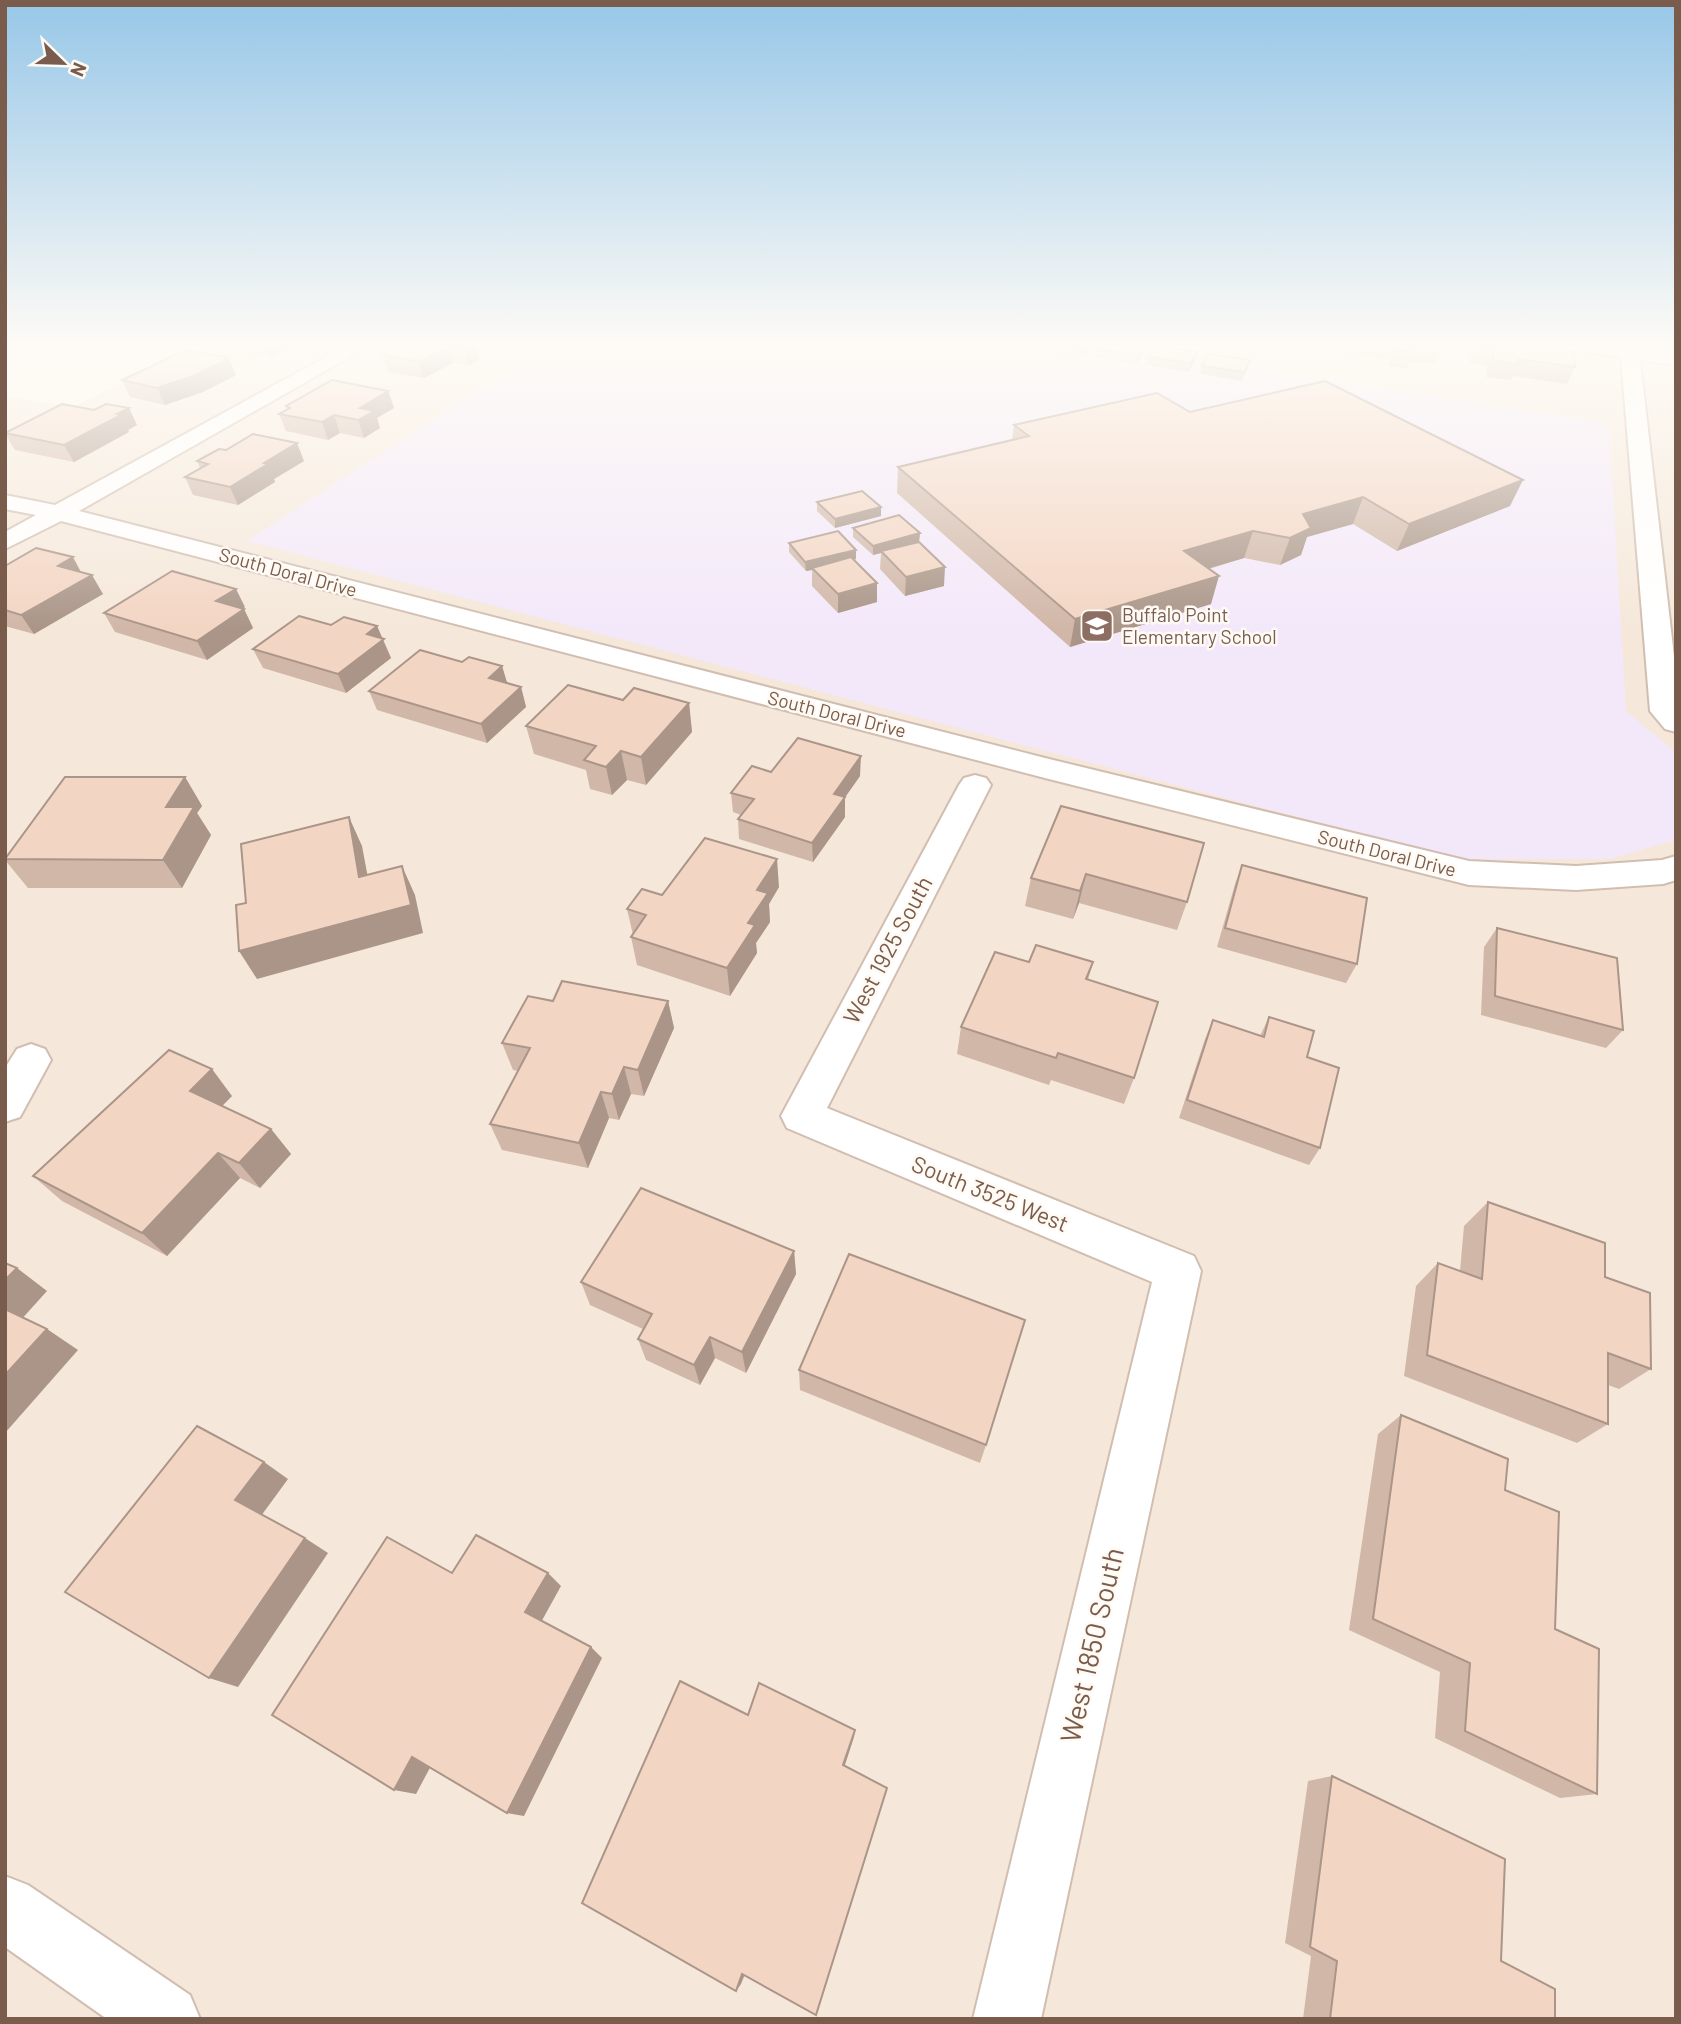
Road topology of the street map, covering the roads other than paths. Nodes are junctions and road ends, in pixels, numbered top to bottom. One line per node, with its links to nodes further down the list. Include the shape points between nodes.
1 (190, 440): 4 (street)
2 (1644, 440): 6 (street, via 1655,511 1665,711)
3 (5, 502): 4 (street, South Doral Drive)
4 (60, 513): 5 (street); 8 (street, South Doral Drive, via 1469,873 1576,878)
5 (5, 542)
6 (1676, 723)
7 (975, 785): 11 (street, West 1925 South)
8 (1676, 868)
9 (30, 1060): 10 (street)
10 (5, 1105)
11 (802, 1116): 12 (street, South 3525 West)
12 (1178, 1271): 15 (street, West 1850 South)
13 (5, 1908): 14 (street)
14 (166, 2019)
15 (1007, 2019)

